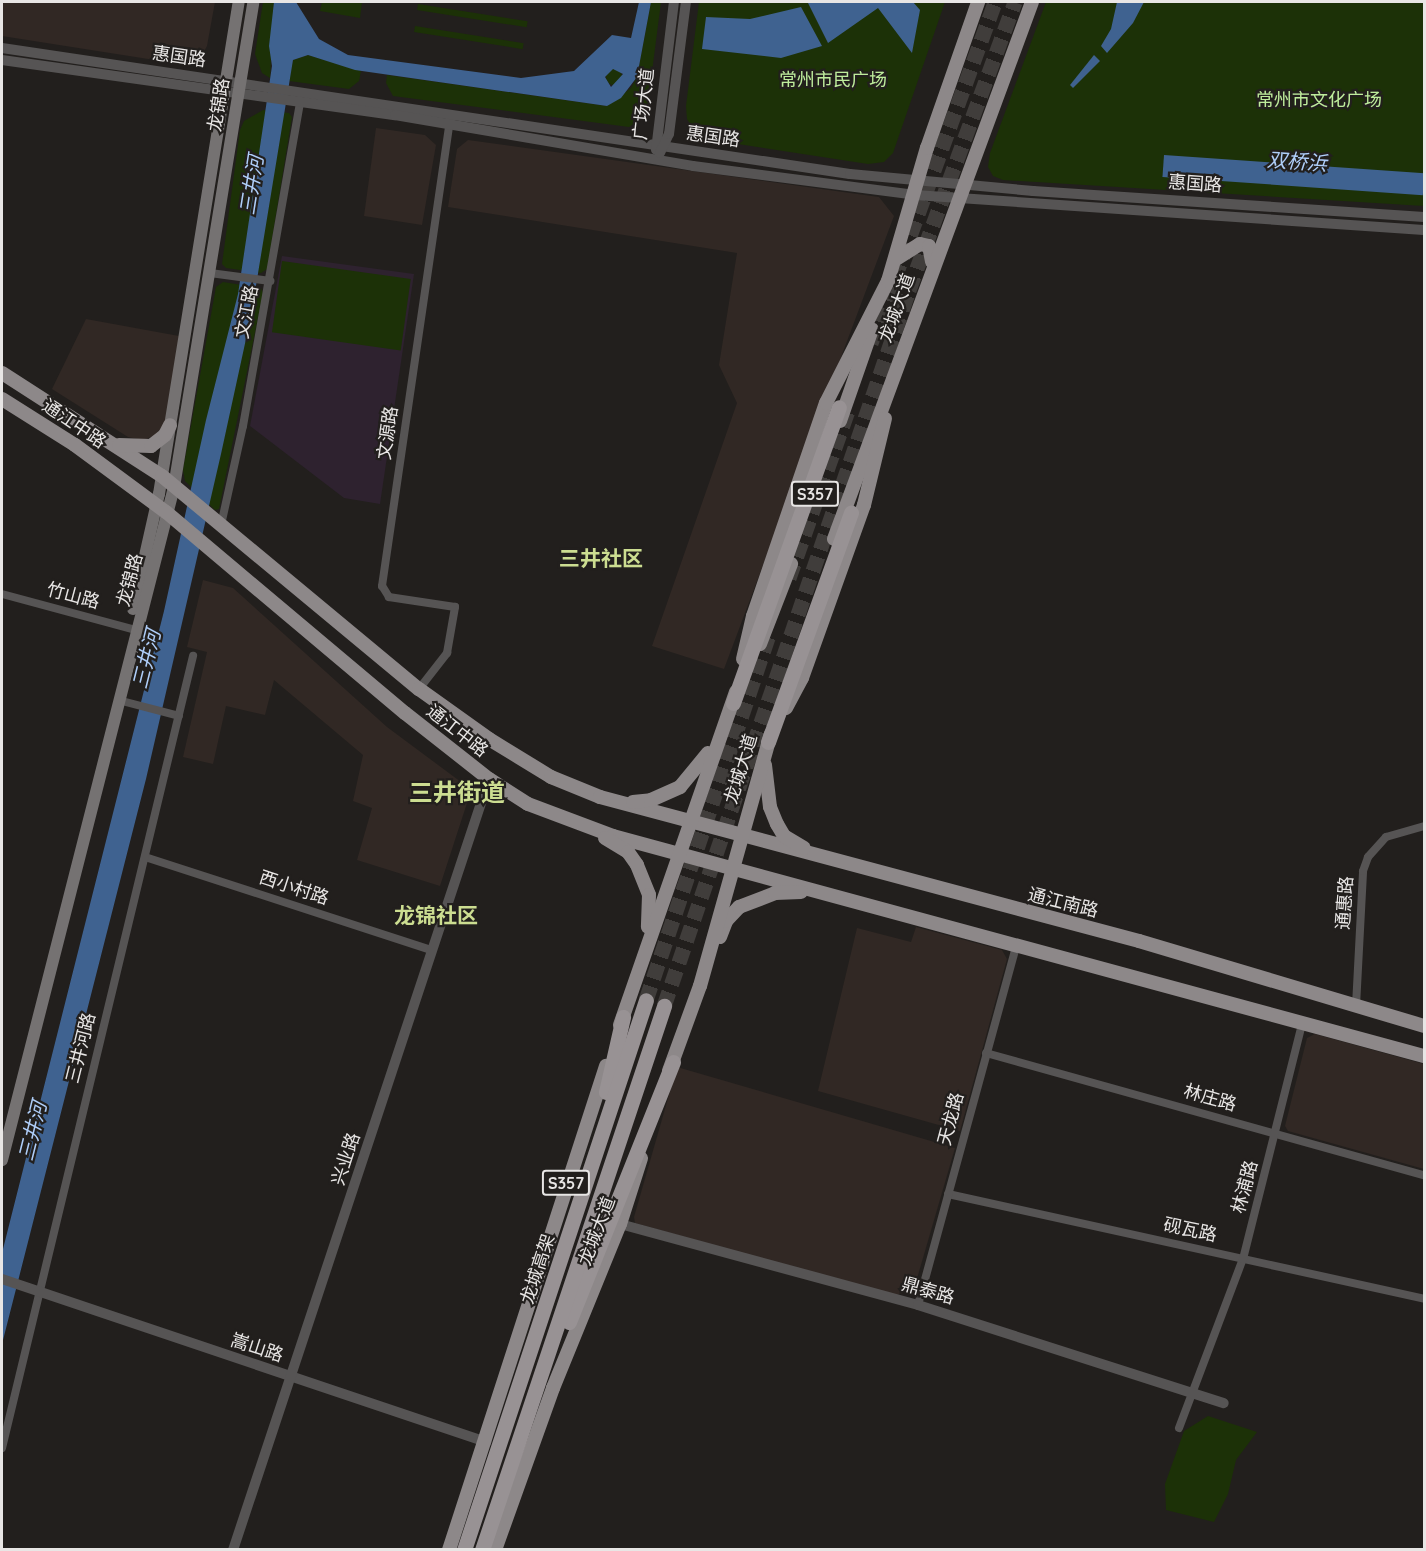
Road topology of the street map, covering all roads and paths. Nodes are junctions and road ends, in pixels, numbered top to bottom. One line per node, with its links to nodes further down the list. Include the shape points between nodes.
1 (239, 2): 9 (main road, 龙锦路)
2 (253, 2): 10 (main road, 龙锦路)
3 (674, 2): 13 (street, 广场大道)
4 (686, 2): 13 (street, 广场大道, via 669,134)
5 (978, 2): 15 (main road)
6 (1032, 2): 16 (main road, 龙城大道 / S357)
7 (2, 48): 9 (street, 惠国路)
8 (2, 60): 9 (street)
9 (226, 87): 10 (street, 惠国路); 27 (main road, 龙锦路)
10 (240, 89): 11 (street, 惠国路); 22 (main road, 龙锦路)
11 (293, 99): 12 (street, 惠国路); 12 (street); 23 (street, 文江路)
12 (449, 120): 13 (street, 惠国路); 14 (street); 37 (street, 文源路, via 382,586 389,597 455,607 447,653)
13 (659, 146): 14 (street, 广场大道); 15 (street, 惠国路)
14 (657, 158): 17 (street)
15 (918, 181): 16 (street, 惠国路); 17 (main road)
16 (963, 191): 17 (street); 18 (street, 惠国路); 19 (street); 21 (main road, 龙城大道 / S357)
17 (915, 195): 20 (main road)
18 (1425, 217)
19 (1425, 230)
20 (896, 259): 21 (main road, via 920,244 929,246); 39 (main road, via 826,403 753,616)
21 (932, 264): 42 (main road, 龙城大道 / S357)
22 (210, 273): 23 (street); 30 (main road, 龙锦路)
23 (265, 280): 33 (street, 文江路)
24 (2, 373): 28 (main road, 通江中路)
25 (2, 399): 31 (main road, 通江中路, via 75,445)
26 (838, 407): 39 (highway)
27 (170, 425): 28 (main road, via 152,446); 29 (main road, 龙锦路)
28 (122, 448): 29 (main road, 通江中路)
29 (162, 476): 30 (main road); 31 (main road, 龙锦路)
30 (174, 487): 31 (main road, 龙锦路); 33 (main road, 通江中路)
31 (162, 509): 35 (main road, 龙锦路); 43 (main road, 通江中路)
32 (851, 513): 42 (highway)
33 (216, 520): 37 (main road, 通江中路)
34 (2, 594): 35 (street, 竹山路)
35 (132, 629): 38 (main road, 龙锦路); 67 (main road, 龙锦路)
36 (193, 656): 40 (street, 三井河路)
37 (419, 689): 44 (main road, 通江中路, via 531,767)
38 (118, 700): 40 (street); 69 (main road, 龙锦路)
39 (733, 703): 41 (main road)
40 (179, 716): 50 (street, 三井河路)
41 (717, 739): 44 (main road, via 680,788 651,800); 45 (main road)
42 (766, 749): 48 (main road, 龙城大道 / S357); 51 (main road, via 770,807 784,836)
43 (489, 779): 46 (main road, 通江中路, via 528,804); 56 (street, 兴业路)
44 (615, 801): 45 (main road, 通江中路)
45 (692, 820): 48 (main road, 通江南路); 49 (main road)
46 (571, 821): 49 (main road, 通江中路); 55 (main road, via 628,852 637,865 649,895)
47 (1425, 826): 60 (street, 通惠路, via 1386,837 1368,857 1363,871)
48 (739, 836): 51 (main road, 通江南路); 52 (main road, 龙城大道 / S357)
49 (678, 852): 52 (main road, 通江中路); 55 (main road)
50 (145, 857): 56 (street, 西小村路); 75 (street, 三井河路)
51 (840, 862): 60 (main road, 通江南路, via 1139,941)
52 (730, 868): 53 (main road); 57 (main road, 龙城大道 / S357)
53 (837, 896): 54 (main road); 57 (main road, via 775,893 739,907 726,921)
54 (1017, 942): 62 (main road); 64 (street, 天龙路)
55 (646, 944): 61 (main road)
56 (432, 950): 78 (street, 兴业路)
57 (700, 986): 66 (main road, 龙城大道 / S357)
58 (646, 1000): 82 (highway, 龙城高架)
59 (664, 1006): 84 (highway, 龙城高架)
60 (1356, 1006): 63 (main road, 通江南路)
61 (623, 1017): 82 (highway, via 611,1076)
62 (1303, 1020): 65 (main road); 68 (street, 林浦路)
63 (1425, 1026)
64 (986, 1053): 68 (street, 林庄路); 71 (street, 天龙路)
65 (1425, 1056)
66 (673, 1062): 72 (main road, 龙城大道 / S357); 84 (highway)
67 (2, 1132)
68 (1276, 1134): 70 (street, 林庄路); 73 (street, 林浦路)
69 (2, 1160)
70 (1425, 1175)
71 (948, 1194): 73 (street, 砚瓦路); 77 (street, 天龙路)
72 (620, 1224): 77 (street, 鼎泰路); 89 (main road, 龙城大道 / S357, via 553,1388)
73 (1244, 1259): 76 (street, 砚瓦路); 79 (street, 林浦路)
74 (2, 1280): 75 (street, 嵩山路)
75 (39, 1292): 78 (street, 嵩山路); 83 (street, 三井河路)
76 (1425, 1299)
77 (918, 1305): 79 (street, 鼎泰路)
78 (291, 1376): 82 (street, 嵩山路); 85 (street, 兴业路)
79 (1194, 1391): 80 (street, 鼎泰路); 81 (street, 林浦路)
80 (1224, 1403)
81 (1179, 1428)
82 (493, 1444): 86 (main road); 87 (highway, 龙城高架)
83 (2, 1448)
84 (517, 1450): 88 (highway, 龙城高架)
85 (233, 1550)
86 (449, 1550)
87 (464, 1550)
88 (482, 1550)
89 (495, 1550)

